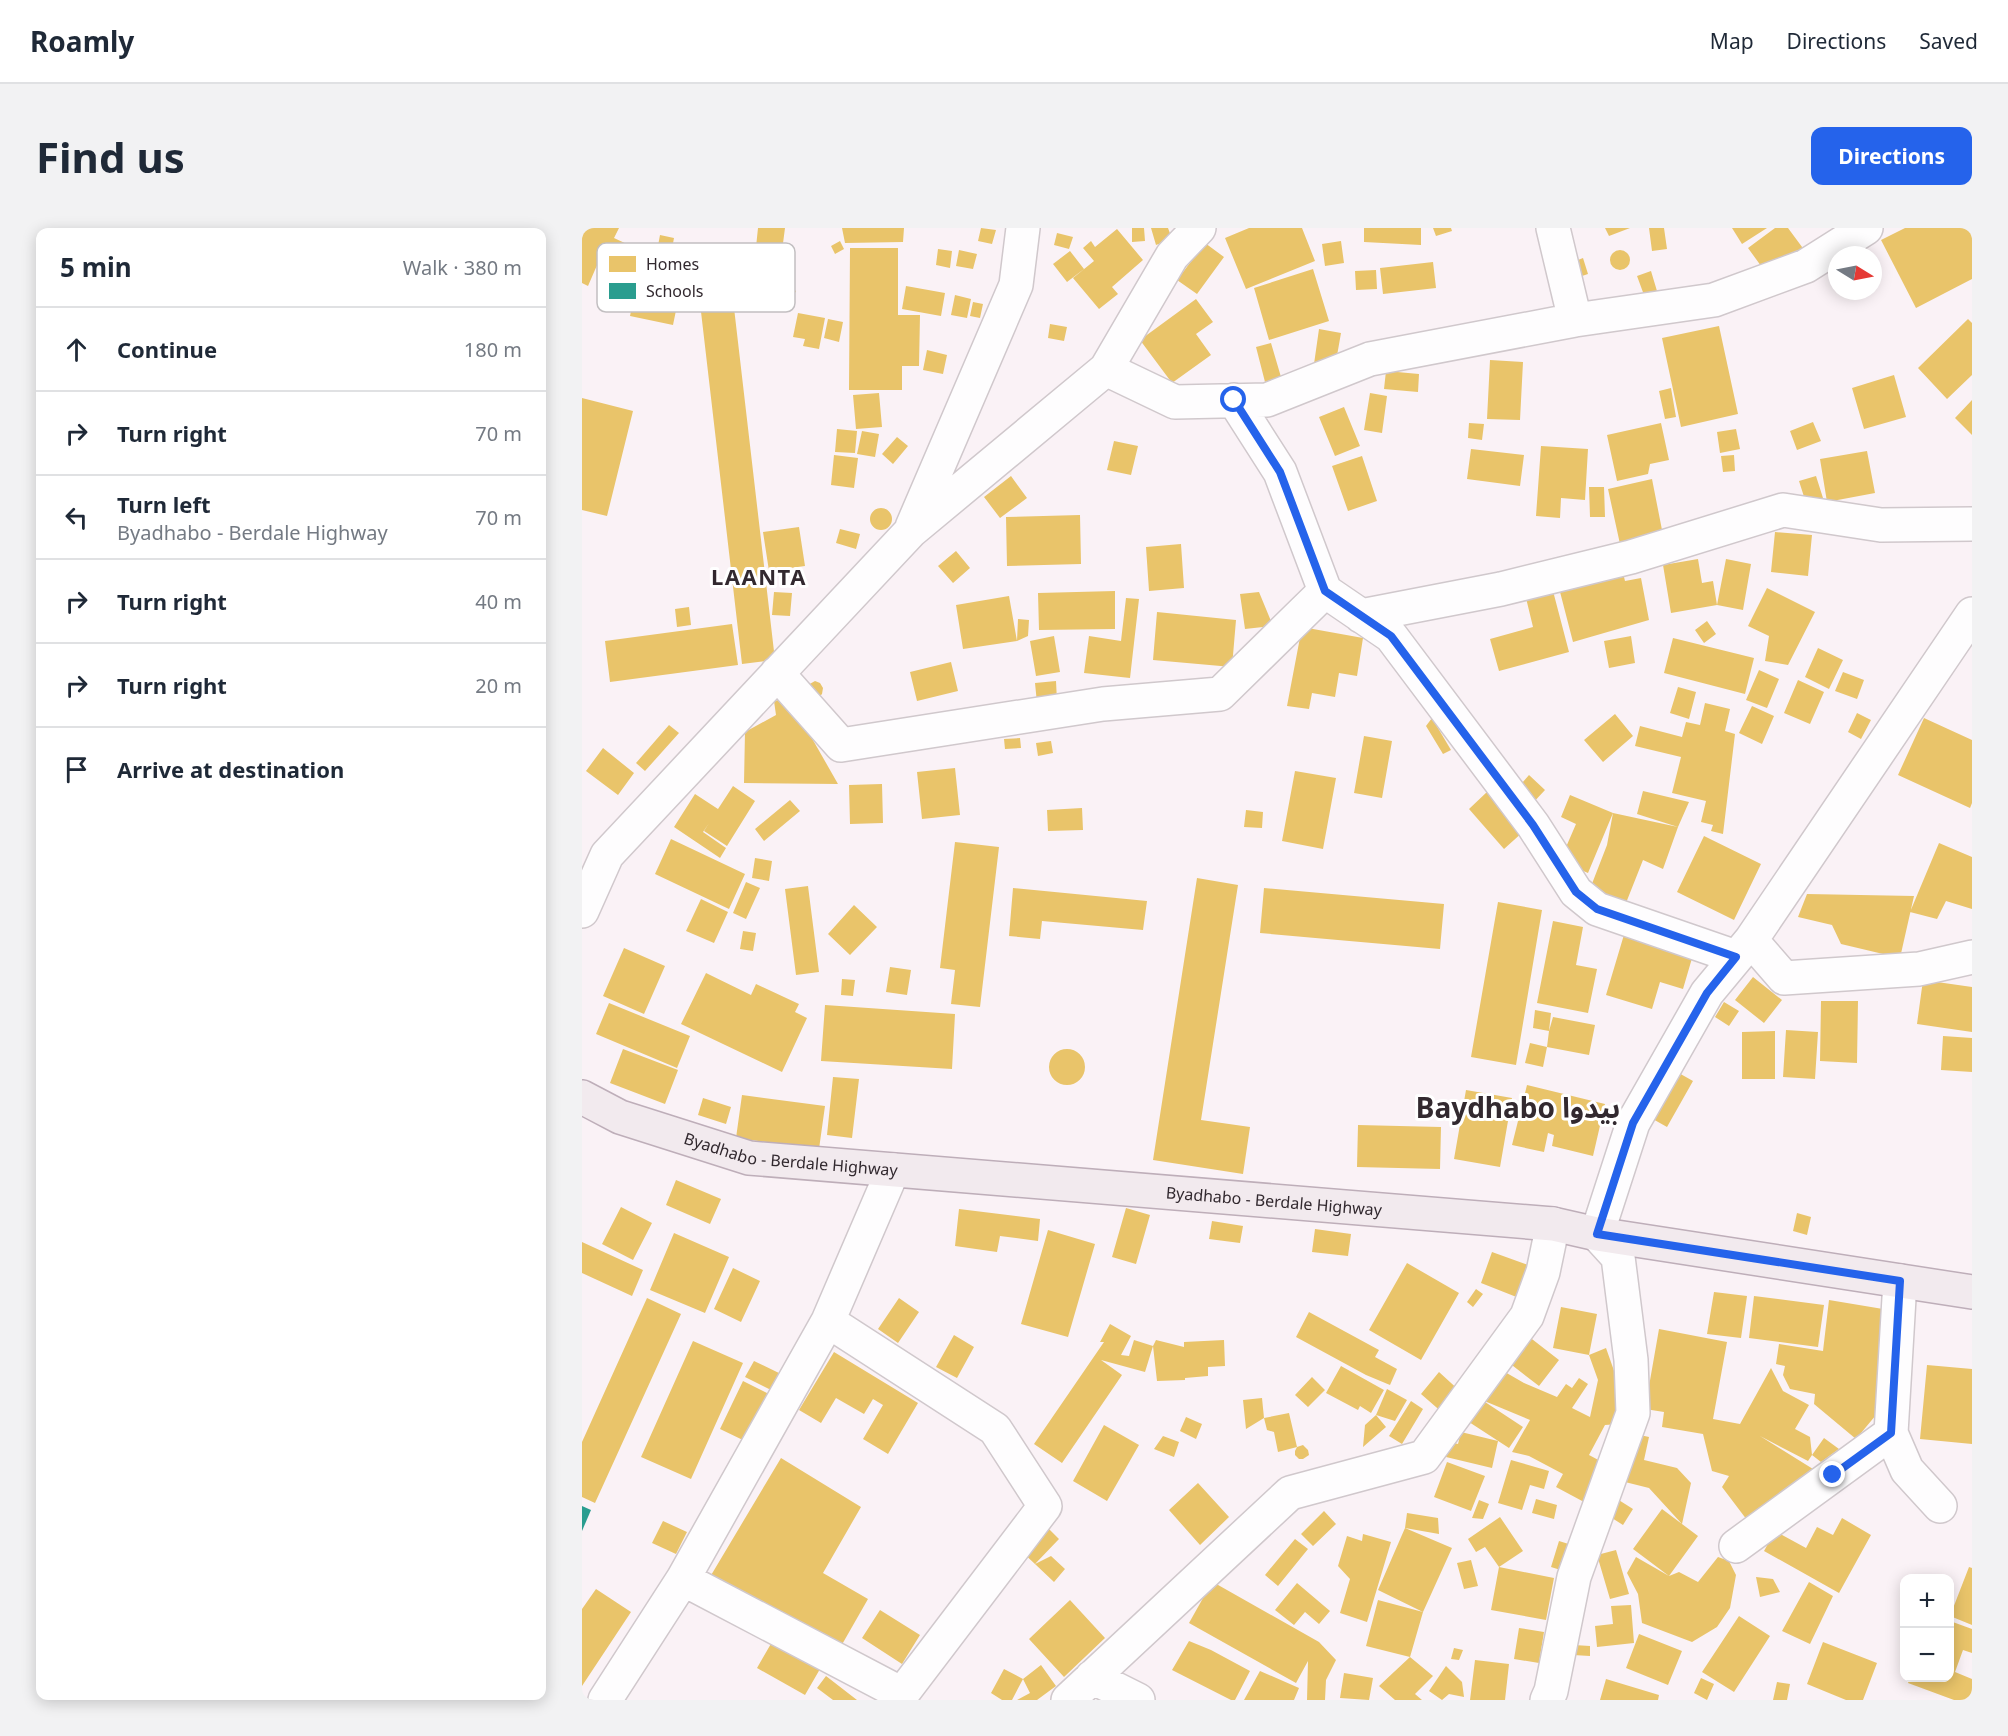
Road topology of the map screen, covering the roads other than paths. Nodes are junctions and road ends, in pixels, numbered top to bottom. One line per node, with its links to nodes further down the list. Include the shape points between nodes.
1 (1023, 228): 9 (street, via 1016,285)
2 (1199, 228): 6 (street, via 1172,256)
3 (1553, 228): 5 (street)
4 (1866, 228): 5 (street, via 1806,266 1714,300)
5 (1575, 320): 7 (street, via 1370,359 1267,400)
6 (1106, 369): 7 (street, via 1174,402); 9 (street)
7 (1234, 400): 10 (street, via 1280,472)
8 (1972, 524): 12 (street, via 1881,525 1783,510 1621,560 1501,589)
9 (911, 531): 13 (street)
10 (1325, 591): 12 (street); 13 (street, via 1220,694 1103,704 841,745)
11 (1972, 614): 15 (street)
12 (1361, 616): 15 (street, via 1391,636 1533,825 1576,892 1597,909)
13 (777, 673): 14 (street, via 607,855)
14 (582, 911)
15 (1744, 948): 16 (street, via 1784,978 1919,969); 20 (street, via 1707,993 1633,1123)
16 (1972, 957)
17 (582, 1097): 18 (main road, Byadhabo - Berdale Highway, via 620,1117 748,1158)
18 (893, 1170): 19 (main road, Byadhabo - Berdale Highway); 23 (street)
19 (1553, 1224): 20 (main road, Byadhabo - Berdale Highway); 28 (street, via 1527,1316 1424,1457 1290,1493)
20 (1597, 1234): 21 (main road, Byadhabo - Berdale Highway); 33 (street, via 1618,1257 1631,1360 1633,1413 1574,1577)
21 (1900, 1281): 22 (main road, Byadhabo - Berdale Highway); 24 (street)
22 (1972, 1292)
23 (828, 1321): 27 (street); 29 (street, via 994,1429 1045,1506)
24 (1891, 1433): 25 (street, via 1907,1470); 26 (street)
25 (1940, 1506)
26 (1736, 1546)
27 (683, 1579): 29 (street); 30 (street)
28 (1092, 1677): 31 (street); 32 (street)
29 (907, 1698)
30 (605, 1700)
31 (1068, 1700)
32 (1138, 1700)
33 (1546, 1700)

